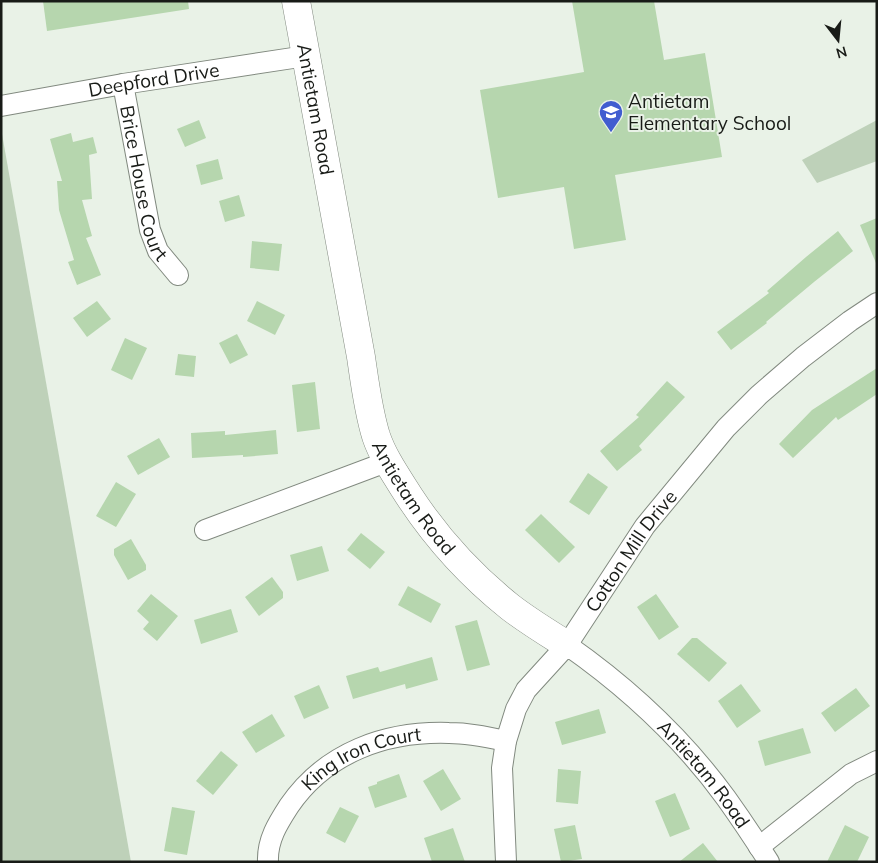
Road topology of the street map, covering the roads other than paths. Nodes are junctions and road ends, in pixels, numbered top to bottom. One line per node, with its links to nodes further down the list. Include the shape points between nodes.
1 (296, 1): 2 (street, Antietam Road)
2 (306, 56): 3 (street, Deepford Drive); 7 (street, Antietam Road, via 366,397 376,436)
3 (122, 84): 4 (street, Deepford Drive); 5 (street, Brice House Court, via 150,230 158,251)
4 (1, 106)
5 (178, 275)
6 (877, 303): 9 (street, Cotton Mill Drive, via 803,357 726,428 645,526)
7 (388, 461): 8 (street); 9 (street, Antietam Road, via 425,521 474,577 512,608)
8 (205, 530)
9 (567, 645): 10 (street, Cotton Mill Drive, via 526,690); 12 (street, Antietam Road, via 619,685 664,726 726,798)
10 (506, 741): 13 (street, King Iron Court, via 450,732 386,739 356,748 313,778 295,798 271,838); 14 (street, Cotton Mill Drive, via 502,790)
11 (877, 760): 12 (street, via 851,774)
12 (764, 854)
13 (268, 862)
14 (506, 862)

